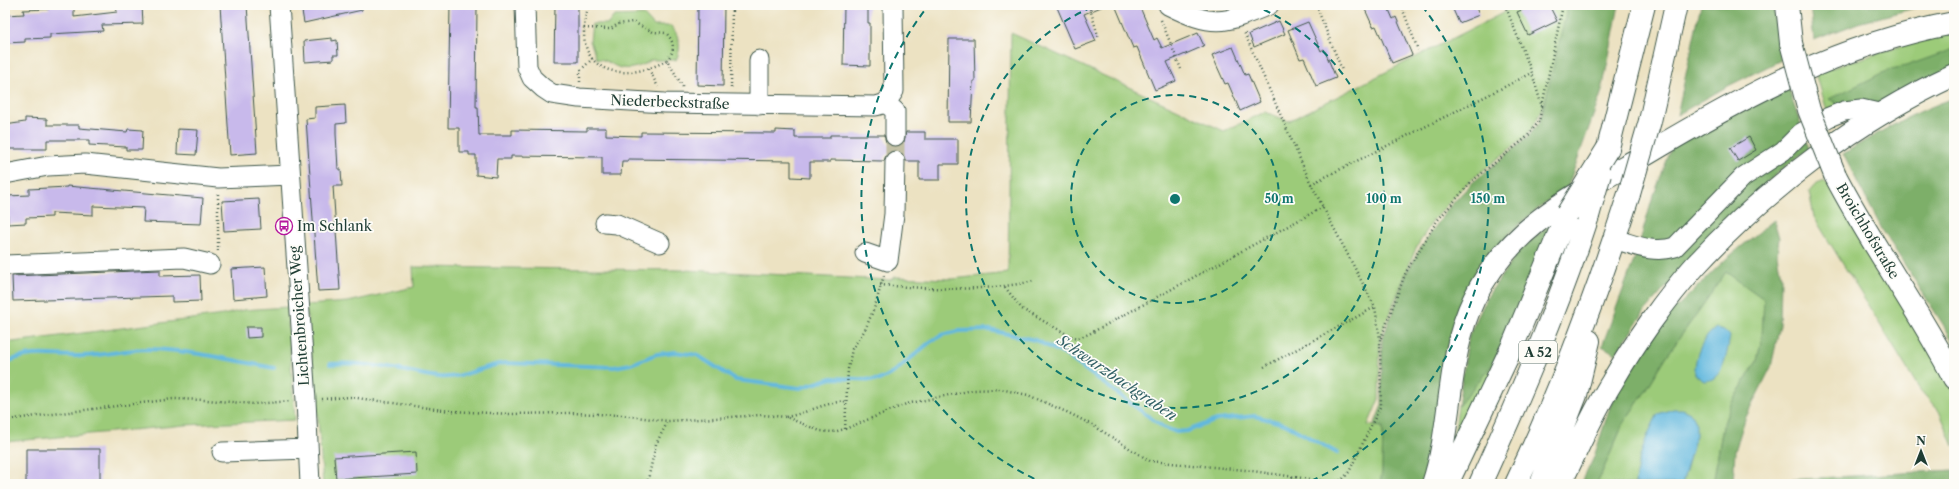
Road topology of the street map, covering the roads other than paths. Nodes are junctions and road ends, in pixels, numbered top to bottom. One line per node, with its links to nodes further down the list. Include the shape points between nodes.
1 (279, 5): 21 (street, Lichtenbroicher Weg)
2 (525, 5): 16 (street, Niederbeckstraße, via 527,67 532,78 552,94 579,98)
3 (1269, 5): 7 (street, via 1226,21 1209,21 1185,13)
4 (1644, 5): 22 (main road, A 52, bridge, via 1608,148)
5 (1676, 5): 24 (main road, A 52, bridge, via 1650,121)
6 (1787, 5): 30 (main road, Broichhofstraße, bridge, via 1791,43 1809,110 1835,175 1855,214 1924,322)
7 (1164, 10)
8 (1954, 14): 11 (main road)
9 (898, 16): 15 (street, via 894,92)
10 (1954, 23): 11 (main road)
11 (1872, 44): 34 (main road, via 1769,85 1699,123 1557,206 1514,241 1484,280 1466,319 1454,376 1444,445)
12 (759, 60): 16 (street)
13 (1954, 75): 17 (main road, via 1915,94)
14 (1954, 89): 17 (main road)
15 (886, 103): 16 (street, Niederbeckstraße, via 876,106 811,100); 18 (street, via 895,111)
16 (758, 105)
17 (1883, 114): 24 (street, via 1862,109 1829,116 1743,177 1675,247 1653,250); 39 (main road, via 1809,163 1740,221 1694,267 1652,321 1612,382)
18 (895, 136)
19 (895, 161): 26 (street, via 894,214 888,261)
20 (5, 174): 21 (street, via 48,166 85,164 218,178)
21 (290, 175): 31 (street, Lichtenbroicher Weg)
22 (1577, 215): 35 (main road); 36 (main road, A 52, via 1559,300)
23 (605, 223): 25 (street, via 617,224)
24 (1614, 239): 29 (main road, A 52)
25 (660, 243)
26 (865, 253)
27 (210, 264): 28 (street, via 184,258)
28 (5, 265)
29 (1600, 283): 37 (main road, A 52, via 1540,434); 38 (main road, via 1581,380)
30 (1954, 378)
31 (308, 449): 32 (street); 33 (street, Lichtenbroicher Weg)
32 (222, 452)
33 (310, 484)
34 (1433, 484)
35 (1446, 484)
36 (1480, 484)
37 (1516, 484)
38 (1541, 484)
39 (1560, 484)

